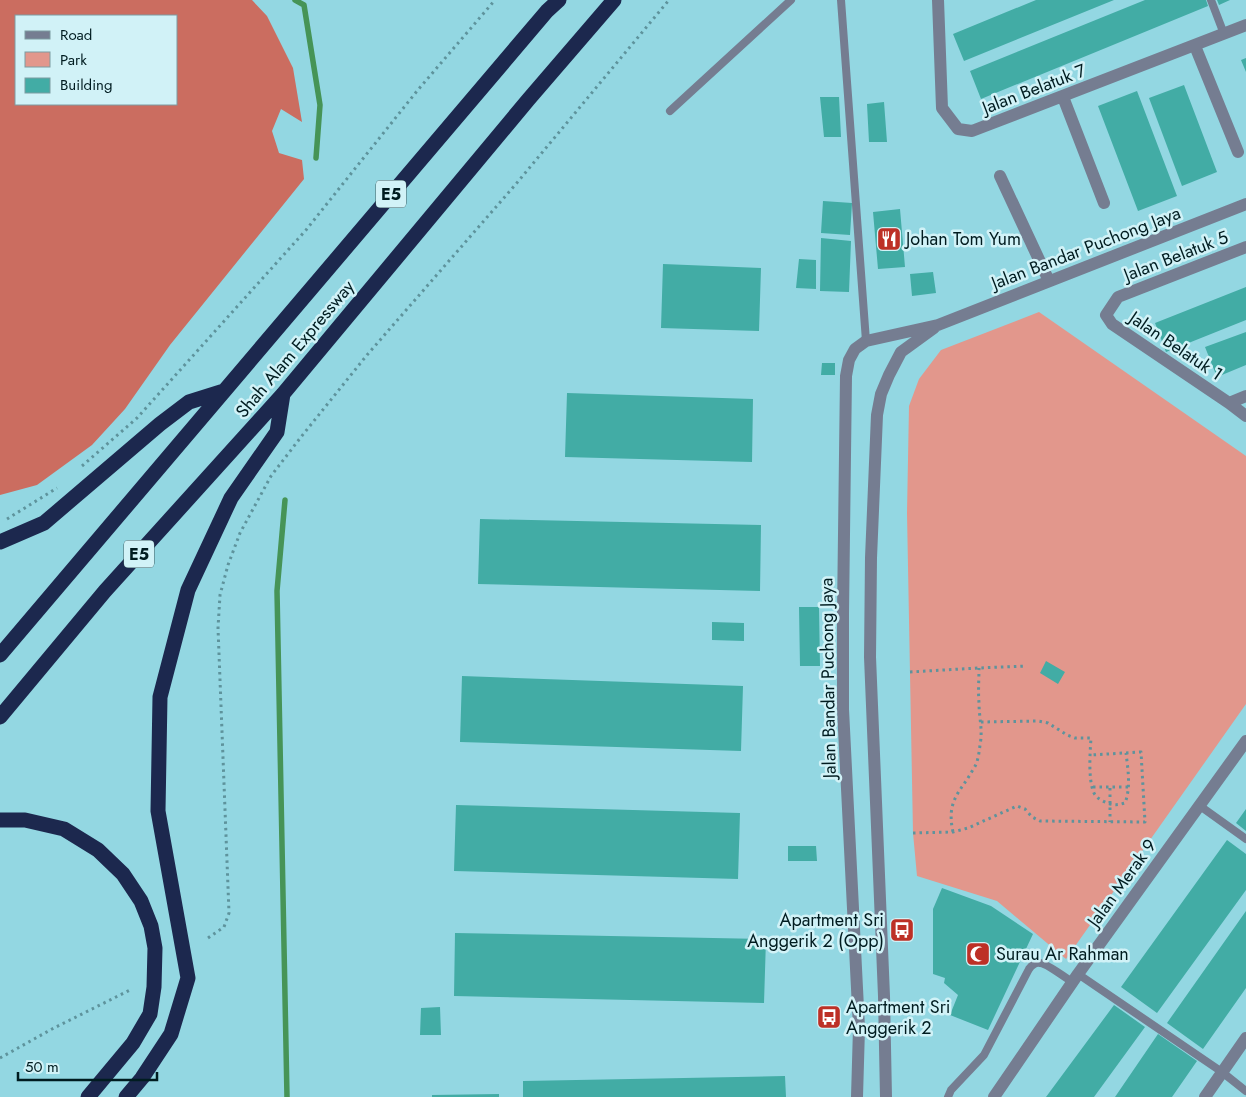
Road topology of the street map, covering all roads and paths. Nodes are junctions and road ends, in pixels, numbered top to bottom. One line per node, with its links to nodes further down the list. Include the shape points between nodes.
1 (495, 0): 28 (path, via 306,230 137,418)
2 (559, 0): 23 (highway, Shah Alam Expressway / E5)
3 (614, 0): 24 (highway, Shah Alam Expressway / E5)
4 (669, 0): 51 (path, via 516,184 367,355 271,476 240,533 220,594 218,628 230,913 224,927)
5 (791, 0): 13 (lane)
6 (841, 0): 22 (lane)
7 (938, 0): 12 (street, Jalan Belatuk 7, via 942,108 958,129 972,131)
8 (1212, 0): 10 (lane)
9 (1246, 25): 10 (street, Jalan Belatuk 7)
10 (1224, 34): 11 (street, Jalan Belatuk 7)
11 (1195, 46): 12 (street, Jalan Belatuk 7); 14 (street)
12 (1063, 97): 16 (street)
13 (670, 111)
14 (1238, 152)
15 (1000, 176): 19 (street)
16 (1104, 203)
17 (1246, 204): 19 (street, Jalan Bandar Puchong Jaya)
18 (1246, 247): 20 (street, Jalan Belatuk 5)
19 (1049, 281): 21 (street, Jalan Bandar Puchong Jaya)
20 (1118, 297): 26 (street, Jalan Belatuk 1, via 1106,314 1112,324)
21 (938, 325): 22 (street, Jalan Bandar Puchong Jaya); 61 (street, Jalan Bandar Puchong Jaya, via 901,352 881,394 877,415 870,657)
22 (866, 340): 60 (street, Jalan Bandar Puchong Jaya, via 855,349 849,360 845,439 843,709 859,1028)
23 (224, 391): 31 (highway, via 189,402 44,523); 32 (highway, Shah Alam Expressway / E5)
24 (283, 394): 36 (highway, Shah Alam Expressway / E5, via 105,592); 59 (highway, via 277,432 231,498 188,590 160,697 158,811 188,978 171,1034)
25 (1246, 396): 26 (street)
26 (1229, 402): 27 (street, Jalan Belatuk 1)
27 (1246, 416)
28 (80, 468)
29 (58, 487): 30 (path)
30 (0, 523)
31 (0, 542)
32 (0, 655)
33 (1026, 666): 34 (path)
34 (979, 668): 35 (path); 37 (path)
35 (910, 672)
36 (0, 718)
37 (981, 722): 40 (path, via 1048,723 1075,738 1091,738); 48 (path, via 976,766 952,806)
38 (1246, 741): 45 (street, Jalan Merak 9)
39 (1126, 753): 40 (path); 42 (path); 47 (path, via 1141,752 1145,822)
40 (1090, 755): 41 (path)
41 (1093, 787): 43 (path); 44 (path, via 1094,794)
42 (1128, 787): 43 (path); 44 (path, via 1125,803)
43 (1110, 788): 44 (path)
44 (1109, 804): 47 (path)
45 (1200, 806): 50 (lane); 52 (street, Jalan Merak 9)
46 (0, 820): 58 (highway, via 25,820 64,829 98,850 124,874 141,900 151,926 155,948 150,1014 133,1043)
47 (1110, 822): 48 (path, via 1040,821 1017,806)
48 (953, 832): 49 (path)
49 (913, 833)
50 (1246, 839)
51 (208, 938)
52 (1075, 978): 56 (lane); 62 (lane, via 1039,962 1033,964 984,1055); 63 (street, Jalan Merak 9)
53 (132, 989): 55 (path)
54 (1246, 1038): 56 (street)
55 (0, 1058)
56 (1222, 1072): 57 (lane); 64 (street)
57 (1246, 1090)
58 (88, 1097)
59 (126, 1097)
60 (857, 1097)
61 (886, 1097)
62 (948, 1097)
63 (994, 1097)
64 (1205, 1097)

